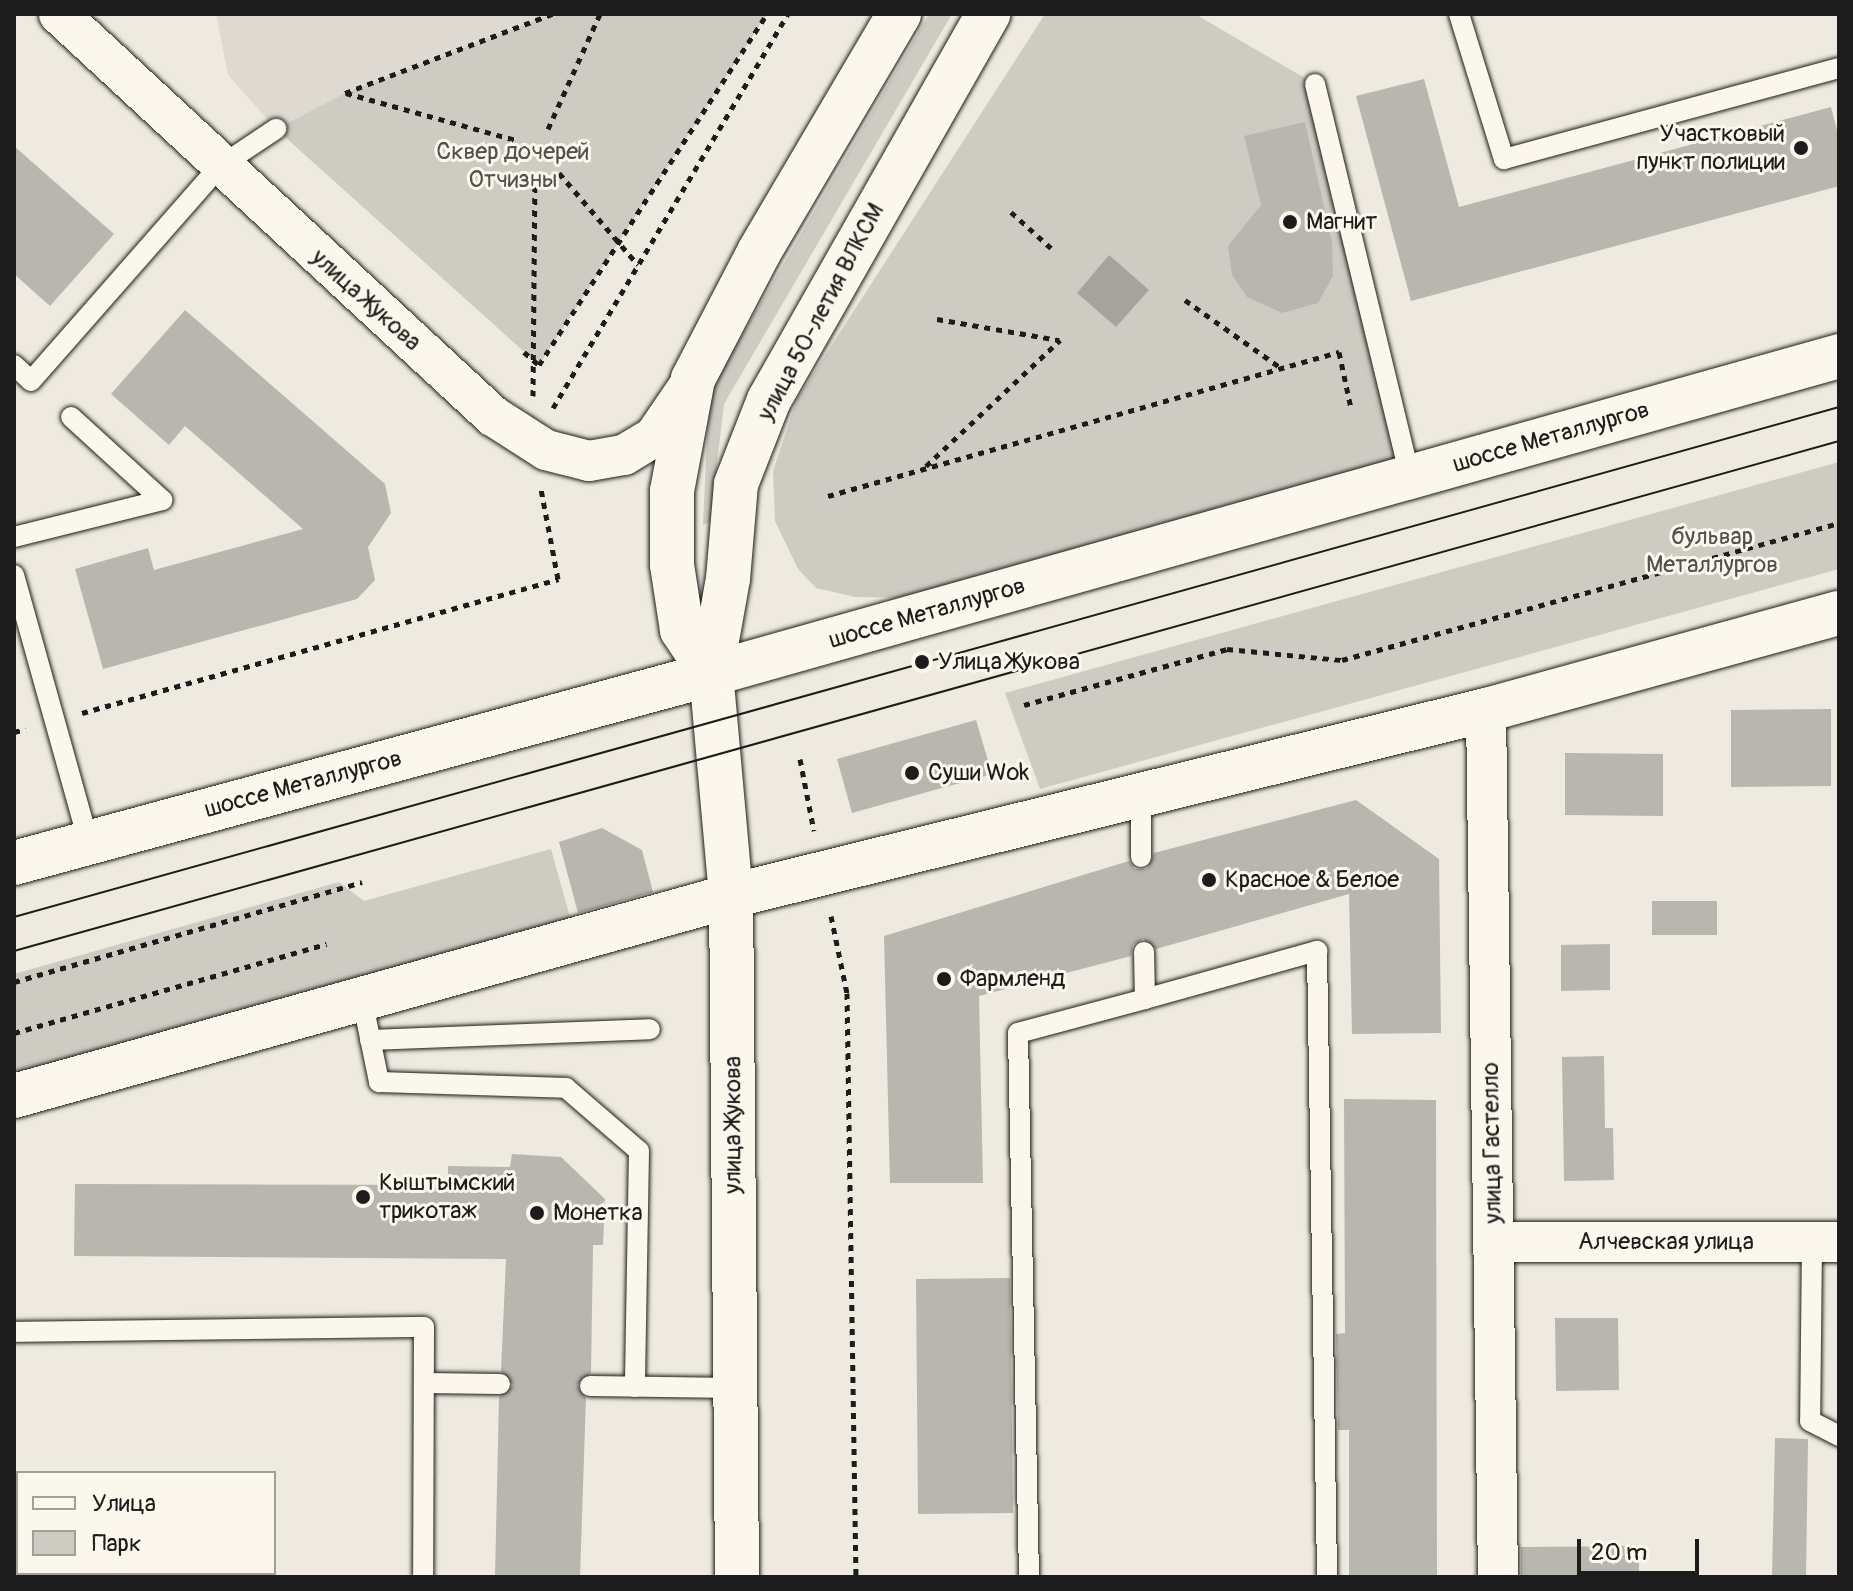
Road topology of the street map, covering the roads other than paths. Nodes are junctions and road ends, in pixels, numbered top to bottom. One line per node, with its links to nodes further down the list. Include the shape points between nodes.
1 (899, 14): 11 (main road, via 759,252)
2 (988, 14): 17 (main road, улица 50-летия ВЛКСМ, via 769,400 736,484 728,579)
3 (1459, 14): 5 (lane, via 1504,159)
4 (63, 16): 8 (street, улица Жукова)
5 (1839, 68)
6 (1315, 84): 13 (lane)
7 (276, 129): 8 (lane)
8 (219, 167): 10 (lane, via 31,381); 11 (street, улица Жукова, via 493,416 532,441 589,461 624,455 654,437)
9 (1839, 356): 13 (main road, шоссе Металлургов)
10 (14, 365)
11 (693, 379): 17 (main road, via 672,491 672,565 682,630)
12 (71, 417): 14 (lane, via 162,500)
13 (1410, 477): 17 (main road, шоссе Металлургов)
14 (14, 537)
15 (14, 575): 20 (lane)
16 (1839, 613): 18 (main road)
17 (711, 674): 20 (main road, шоссе Металлургов); 23 (main road, улица Жукова)
18 (1486, 710): 19 (main road); 29 (street, улица Гастелло)
19 (1141, 795): 21 (lane); 23 (main road)
20 (89, 843): 22 (main road, шоссе Металлургов)
21 (1141, 857)
22 (14, 863)
23 (731, 896): 26 (main road); 36 (main road, улица Жукова)
24 (1144, 952): 25 (lane)
25 (1145, 999): 40 (lane, via 1018,1033); 41 (lane, via 1317,951)
26 (366, 1020): 27 (lane); 28 (main road); 35 (lane, via 379,1082 566,1088 639,1151)
27 (650, 1029)
28 (14, 1096)
29 (1493, 1242): 30 (street, Алчевская улица); 42 (street, улица Гастелло)
30 (1826, 1242): 37 (lane, via 1810,1421)
31 (14, 1332): 32 (lane, via 424,1327)
32 (424, 1383): 33 (lane); 38 (lane)
33 (500, 1384)
34 (590, 1386): 35 (lane)
35 (635, 1387): 36 (lane)
36 (735, 1388): 39 (main road, улица Жукова)
37 (1839, 1436)
38 (423, 1577)
39 (737, 1577)
40 (1029, 1577)
41 (1327, 1577)
42 (1498, 1577)

